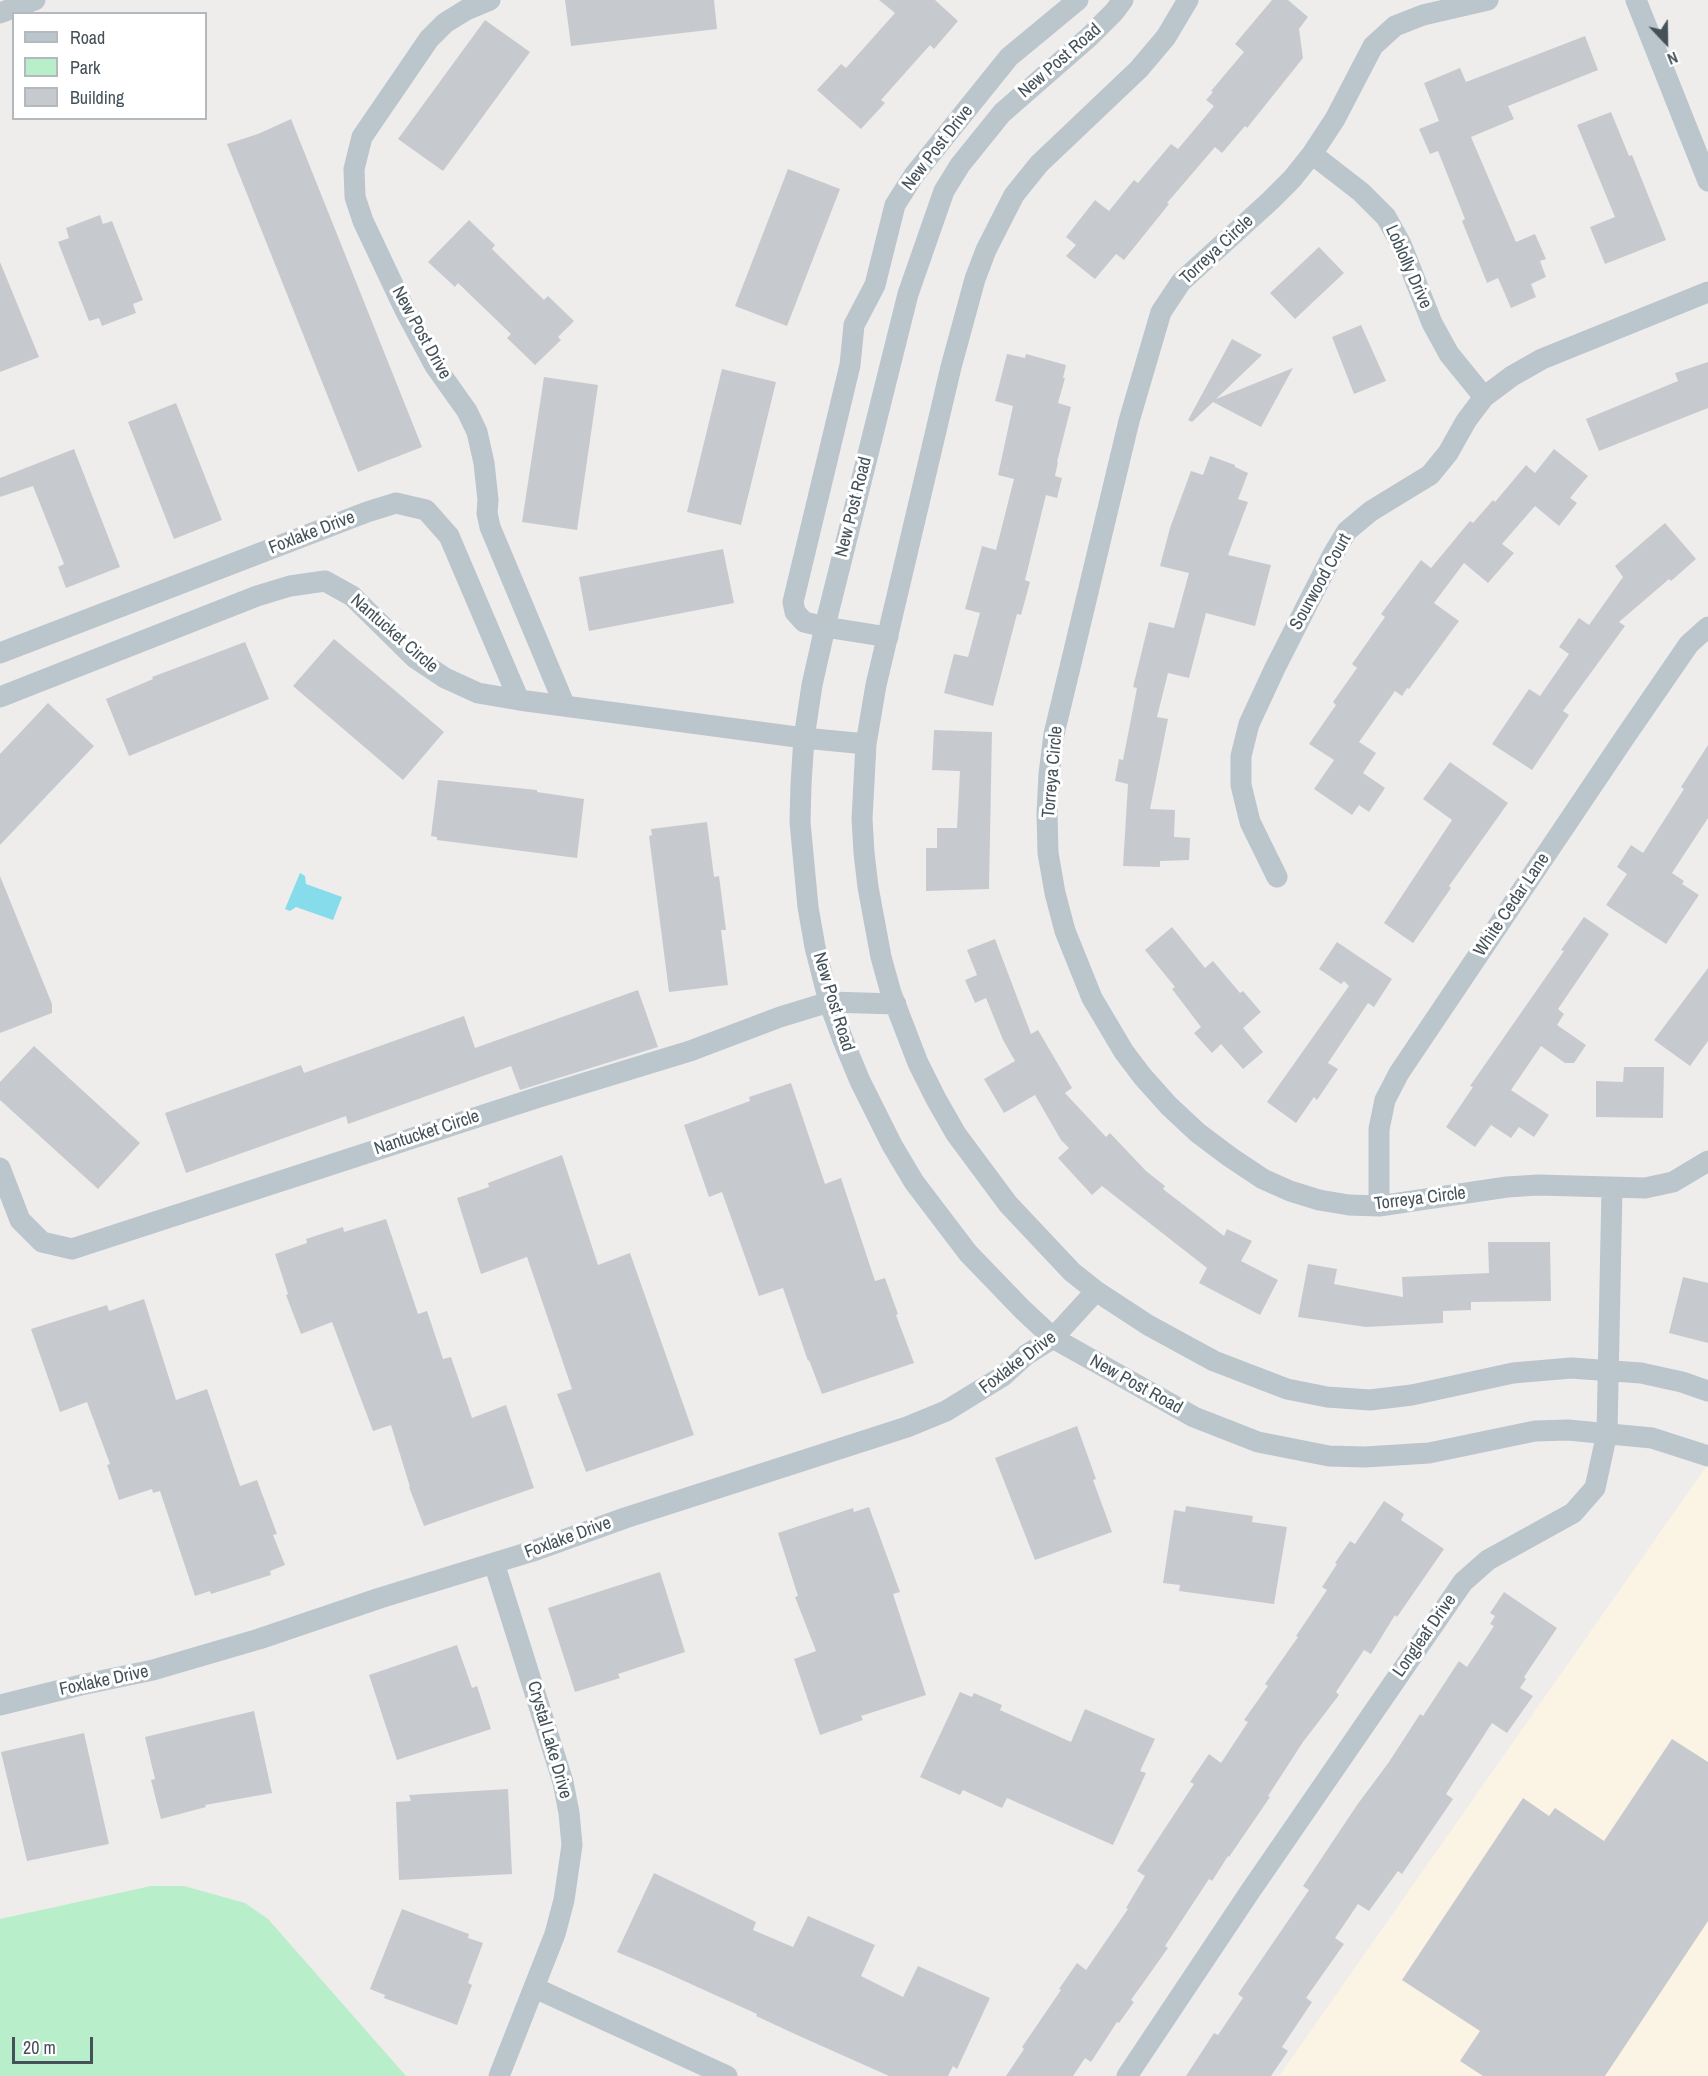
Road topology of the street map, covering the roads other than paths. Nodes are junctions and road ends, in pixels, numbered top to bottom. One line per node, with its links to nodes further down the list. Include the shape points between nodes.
1 (35, 0): 8 (street)
2 (490, 0): 19 (street, New Post Drive, via 466,10 429,39 362,137 354,169 355,197 405,310 477,432 490,527)
3 (1078, 0): 13 (street, New Post Drive, via 1009,57 914,175 895,205 875,285 854,325 850,365 794,602 795,612 804,622)
4 (1123, 0): 13 (street, New Post Road, via 1089,37 1002,113 944,191 908,294)
5 (1188, 0): 15 (street, via 1166,37 1139,69 1039,164 999,222 975,279 951,367)
6 (1488, 0): 9 (street, Torreya Circle, via 1423,15 1395,26 1373,46)
7 (1636, 0): 10 (street)
8 (2, 8)
9 (1312, 154): 12 (street, Loblolly Drive, via 1361,192 1386,218 1401,244 1432,323 1449,354); 28 (street, Torreya Circle, via 1270,201 1181,282 1161,312 1129,421 1054,734 1048,853 1065,932 1092,998 1124,1052 1169,1106 1198,1133 1263,1179 1319,1200)
10 (1708, 181)
11 (1708, 292): 12 (street, Sourwood Court, via 1542,359)
12 (1484, 397): 22 (street, Sourwood Court, via 1430,475 1371,511 1347,531 1249,724 1241,756 1241,785 1250,822)
13 (825, 627): 15 (street); 20 (street, New Post Road)
14 (1708, 627): 28 (street, White Cedar Lane, via 1689,644 1399,1073 1385,1100 1379,1129)
15 (888, 637): 21 (street)
16 (0, 653): 18 (street, Foxlake Drive, via 396,503 426,510 449,536)
17 (0, 697): 18 (street, Nantucket Circle, via 257,596 325,581 352,596 415,658 445,678 478,693)
18 (519, 700): 19 (street, Nantucket Circle)
19 (565, 706): 20 (street, Nantucket Circle)
20 (804, 738): 21 (street, Nantucket Circle); 23 (street, New Post Road, via 800,793 803,862 815,946)
21 (866, 744): 24 (street, via 862,819 867,876 881,957)
22 (1277, 877)
23 (829, 1002): 24 (street, Nantucket Circle); 26 (street, Nantucket Circle, via 690,1051 72,1249 42,1242 20,1220); 30 (street, New Post Road, via 860,1081 914,1182 968,1253)
24 (896, 1004): 29 (street, via 918,1063 956,1134 1040,1239)
25 (1708, 1161): 27 (street, Torreya Circle, via 1673,1182 1645,1188)
26 (0, 1168)
27 (1612, 1188): 28 (street, Torreya Circle, via 1507,1187); 31 (street, Longleaf Drive)
28 (1379, 1206)
29 (1096, 1292): 30 (street, Foxlake Drive); 31 (street, via 1214,1361 1287,1389 1327,1397 1370,1400 1512,1373 1571,1368)
30 (1053, 1338): 33 (street, New Post Road, via 1194,1417 1258,1442 1293,1450 1365,1457 1429,1453 1535,1431); 35 (street, Foxlake Drive, via 977,1394 907,1427)
31 (1608, 1370): 32 (street, via 1641,1373); 33 (street, Longleaf Drive)
32 (1708, 1391)
33 (1607, 1433): 34 (street, New Post Road, via 1652,1438); 40 (street, Longleaf Drive, via 1595,1488 1573,1513 1488,1560 1456,1591)
34 (1708, 1456)
35 (494, 1563): 36 (street, Foxlake Drive, via 153,1670); 37 (street, Crystal Lake Drive, via 563,1782 572,1845 564,1900)
36 (0, 1705)
37 (535, 1988): 38 (street, Crystal Lake Drive); 39 (street)
38 (499, 2076)
39 (727, 2076)
40 (1127, 2076)

